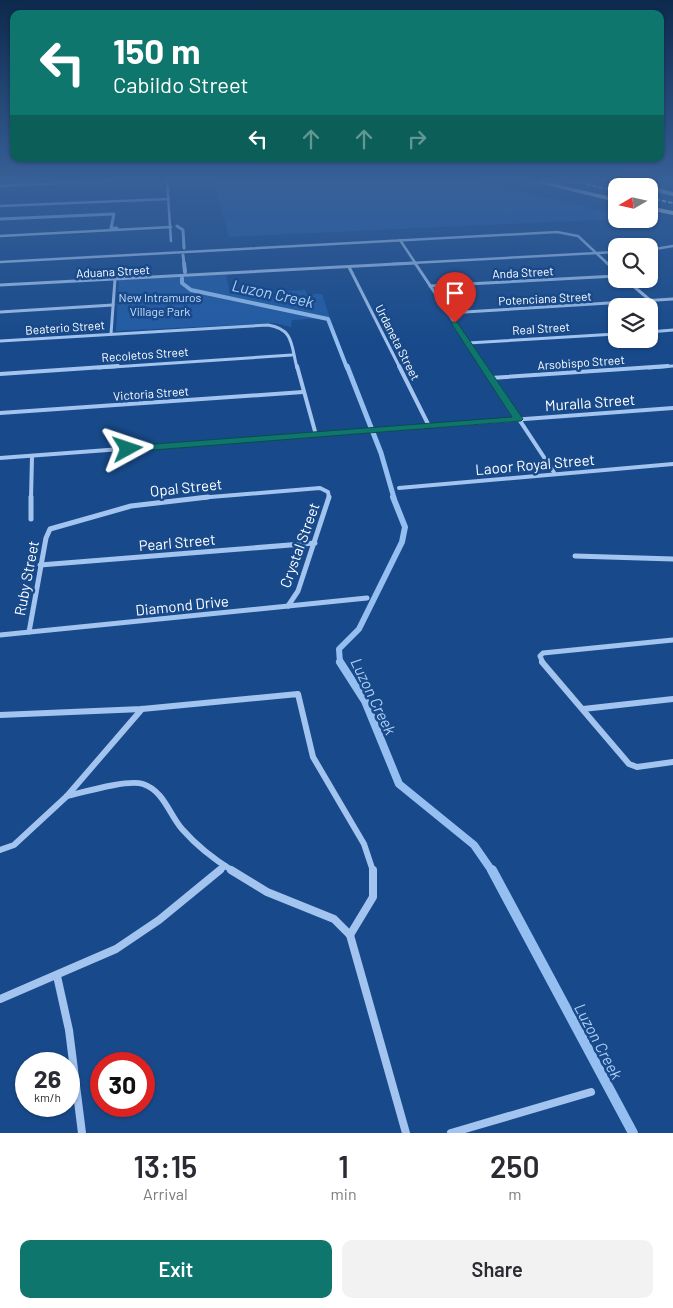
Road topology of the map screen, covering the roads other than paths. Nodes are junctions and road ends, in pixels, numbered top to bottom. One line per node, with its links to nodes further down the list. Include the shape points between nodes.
1 (40, 234): 5 (street)
2 (171, 234): 7 (street)
3 (549, 234): 6 (street)
4 (572, 234): 11 (street)
5 (0, 236)
6 (400, 240): 12 (street); 13 (street)
7 (171, 241)
8 (673, 246): 9 (street)
9 (658, 248)
10 (608, 252): 11 (street, Aduana Street)
11 (596, 253): 13 (street, Aduana Street); 14 (street)
12 (0, 262)
13 (415, 263): 15 (street, Aduana Street); 19 (street)
14 (608, 264)
15 (348, 267): 17 (street, Aduana Street); 42 (street, Urdaneta Street)
16 (608, 276): 19 (street, Anda Street)
17 (115, 279): 18 (street, Aduana Street); 25 (street)
18 (0, 285)
19 (430, 286): 27 (street)
20 (636, 288): 21 (street)
21 (648, 298)
22 (673, 299): 23 (street, Potenciana Street)
23 (658, 300)
24 (608, 304): 27 (street, Potenciana Street)
25 (113, 305): 26 (street); 30 (street)
26 (0, 312)
27 (448, 313): 33 (street)
28 (673, 330): 29 (street)
29 (658, 331)
30 (110, 334): 32 (street, Beaterio Street); 34 (street, Beaterio Street, via 282,327 287,332)
31 (608, 334): 33 (street, Real Street)
32 (0, 341)
33 (468, 343): 37 (street)
34 (292, 355): 36 (street, Recoletos Street); 38 (street)
35 (673, 366): 37 (street, Arsobispo Street)
36 (0, 374)
37 (491, 378): 41 (street)
38 (303, 392): 40 (street, Victoria Street); 43 (street)
39 (673, 408): 41 (street, Muralla Street)
40 (0, 413)
41 (518, 419): 42 (street, Muralla Street); 47 (street)
42 (429, 426): 43 (street, Muralla Street)
43 (316, 434): 44 (street, Muralla Street)
44 (32, 457): 45 (street, Muralla Street); 50 (street)
45 (0, 458)
46 (673, 464): 47 (street, Laoor Royal Street)
47 (555, 474): 48 (street, Laoor Royal Street)
48 (399, 488)
49 (328, 492): 51 (street, Opal Street, via 320,488 300,489 159,502 131,506); 52 (street, Crystal Street, via 329,499)
50 (31, 518)
51 (50, 529): 55 (street, Ruby Street)
52 (315, 543): 55 (street, Pearl Street); 57 (street, Crystal Street, via 298,591)
53 (575, 556): 54 (street)
54 (673, 559)
55 (40, 565): 58 (street, Ruby Street)
56 (367, 598): 57 (street, Diamond Drive)
57 (288, 606): 58 (street, Diamond Drive)
58 (29, 632): 59 (street, Diamond Drive)
59 (0, 635)
60 (673, 640): 63 (street, via 543,653 540,660)
61 (673, 698): 63 (street)
62 (142, 709): 64 (street); 66 (street); 69 (street, via 298,694 314,757 364,844 374,874 373,897)
63 (584, 709): 65 (street, via 629,764 636,767)
64 (0, 715)
65 (673, 762)
66 (67, 796): 67 (street, via 14,845); 68 (street, via 114,785 142,783 159,793 182,829)
67 (0, 850)
68 (225, 866): 69 (street, via 266,892 334,920); 70 (street, via 117,948)
69 (350, 935): 74 (street)
70 (57, 976): 71 (street); 73 (street, via 69,1030)
71 (0, 998)
72 (591, 1092): 75 (street)
73 (82, 1133)
74 (406, 1133)
75 (451, 1133)

